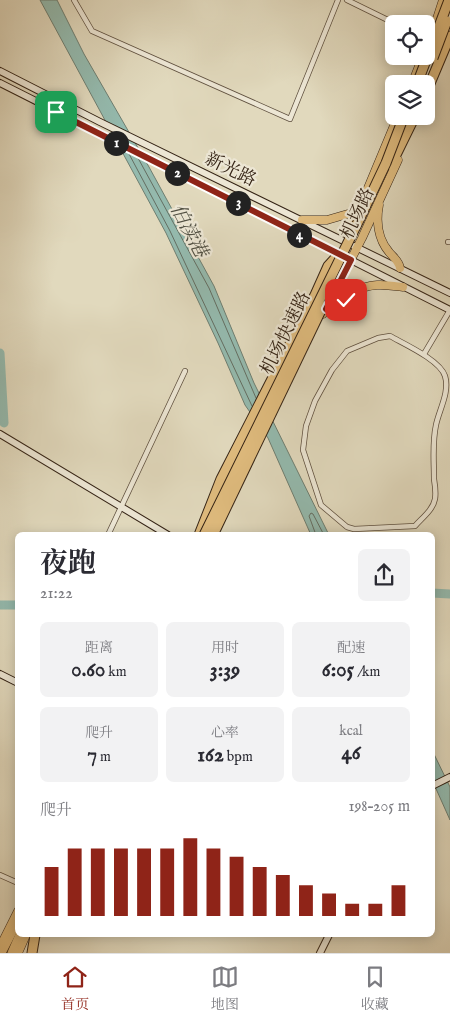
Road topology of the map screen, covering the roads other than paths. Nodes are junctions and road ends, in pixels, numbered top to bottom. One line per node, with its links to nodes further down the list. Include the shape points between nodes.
1 (74, 0): 2 (street, via 92,31 290,119)
2 (338, 0)
3 (347, 0): 7 (street)
4 (443, 0): 8 (main road)
5 (448, 0): 14 (highway, bridge)
6 (450, 12): 15 (highway, bridge)
7 (385, 19)
8 (435, 21)
9 (450, 22): 12 (main road)
10 (450, 36): 17 (highway)
11 (435, 42): 12 (street)
12 (441, 45): 16 (main road)
13 (0, 71): 27 (main road, 新光路)
14 (420, 75)
15 (426, 75)
16 (430, 75)
17 (434, 75)
18 (0, 83): 28 (main road, 新光路)
19 (394, 125): 26 (main road, 机场路)
20 (401, 125): 46 (highway, 机场快速路, bridge, via 360,218)
21 (407, 125): 24 (highway, 机场快速路)
22 (411, 125): 24 (highway)
23 (412, 125): 25 (main road, 机场路)
24 (391, 165): 47 (highway, 机场快速路, bridge)
25 (380, 198): 30 (main road, 机场路); 33 (main road, via 380,240 400,263)
26 (358, 211): 27 (main road, via 327,220); 29 (main road, 机场路)
27 (302, 220): 28 (main road, via 306,229); 29 (main road, 新光路)
28 (297, 234): 31 (main road, 新光路)
29 (345, 242): 30 (main road, 新光路); 31 (main road, 机场路)
30 (357, 247): 32 (main road, 机场路); 33 (main road, 新光路)
31 (339, 254): 32 (main road, 新光路); 44 (highway, via 328,266 221,479); 45 (main road, 机场路)
32 (351, 260): 34 (main road, 新光路); 36 (main road, 机场路)
33 (400, 268): 35 (main road, 新光路)
34 (403, 287): 36 (main road, via 366,287 337,308); 37 (main road, 新光路)
35 (450, 293)
36 (326, 309): 48 (main road, 机场路, bridge)
37 (450, 310): 38 (street)
38 (424, 354): 38 (street, via 390,336 347,351 315,401 306,426 303,450 321,505 347,527 415,526 432,508 435,498 433,442 444,401 446,376)
39 (185, 371): 41 (street)
40 (0, 434): 41 (main road)
41 (122, 507): 42 (street); 43 (main road)
42 (110, 532)
43 (163, 532)
44 (200, 532)
45 (200, 532)
46 (205, 532)
47 (215, 532)
48 (216, 532)
49 (0, 674): 50 (main road)
50 (15, 682)
51 (450, 777): 52 (main road)
52 (435, 784)
53 (0, 875): 54 (street)
54 (15, 882)
55 (15, 917): 61 (main road)
56 (15, 926): 62 (highway)
57 (19, 937): 63 (highway)
58 (25, 937): 64 (main road)
59 (35, 937): 65 (highway)
60 (328, 937): 66 (main road)
61 (0, 946)
62 (1, 953)
63 (12, 953)
64 (18, 953)
65 (32, 953)
66 (320, 953)

